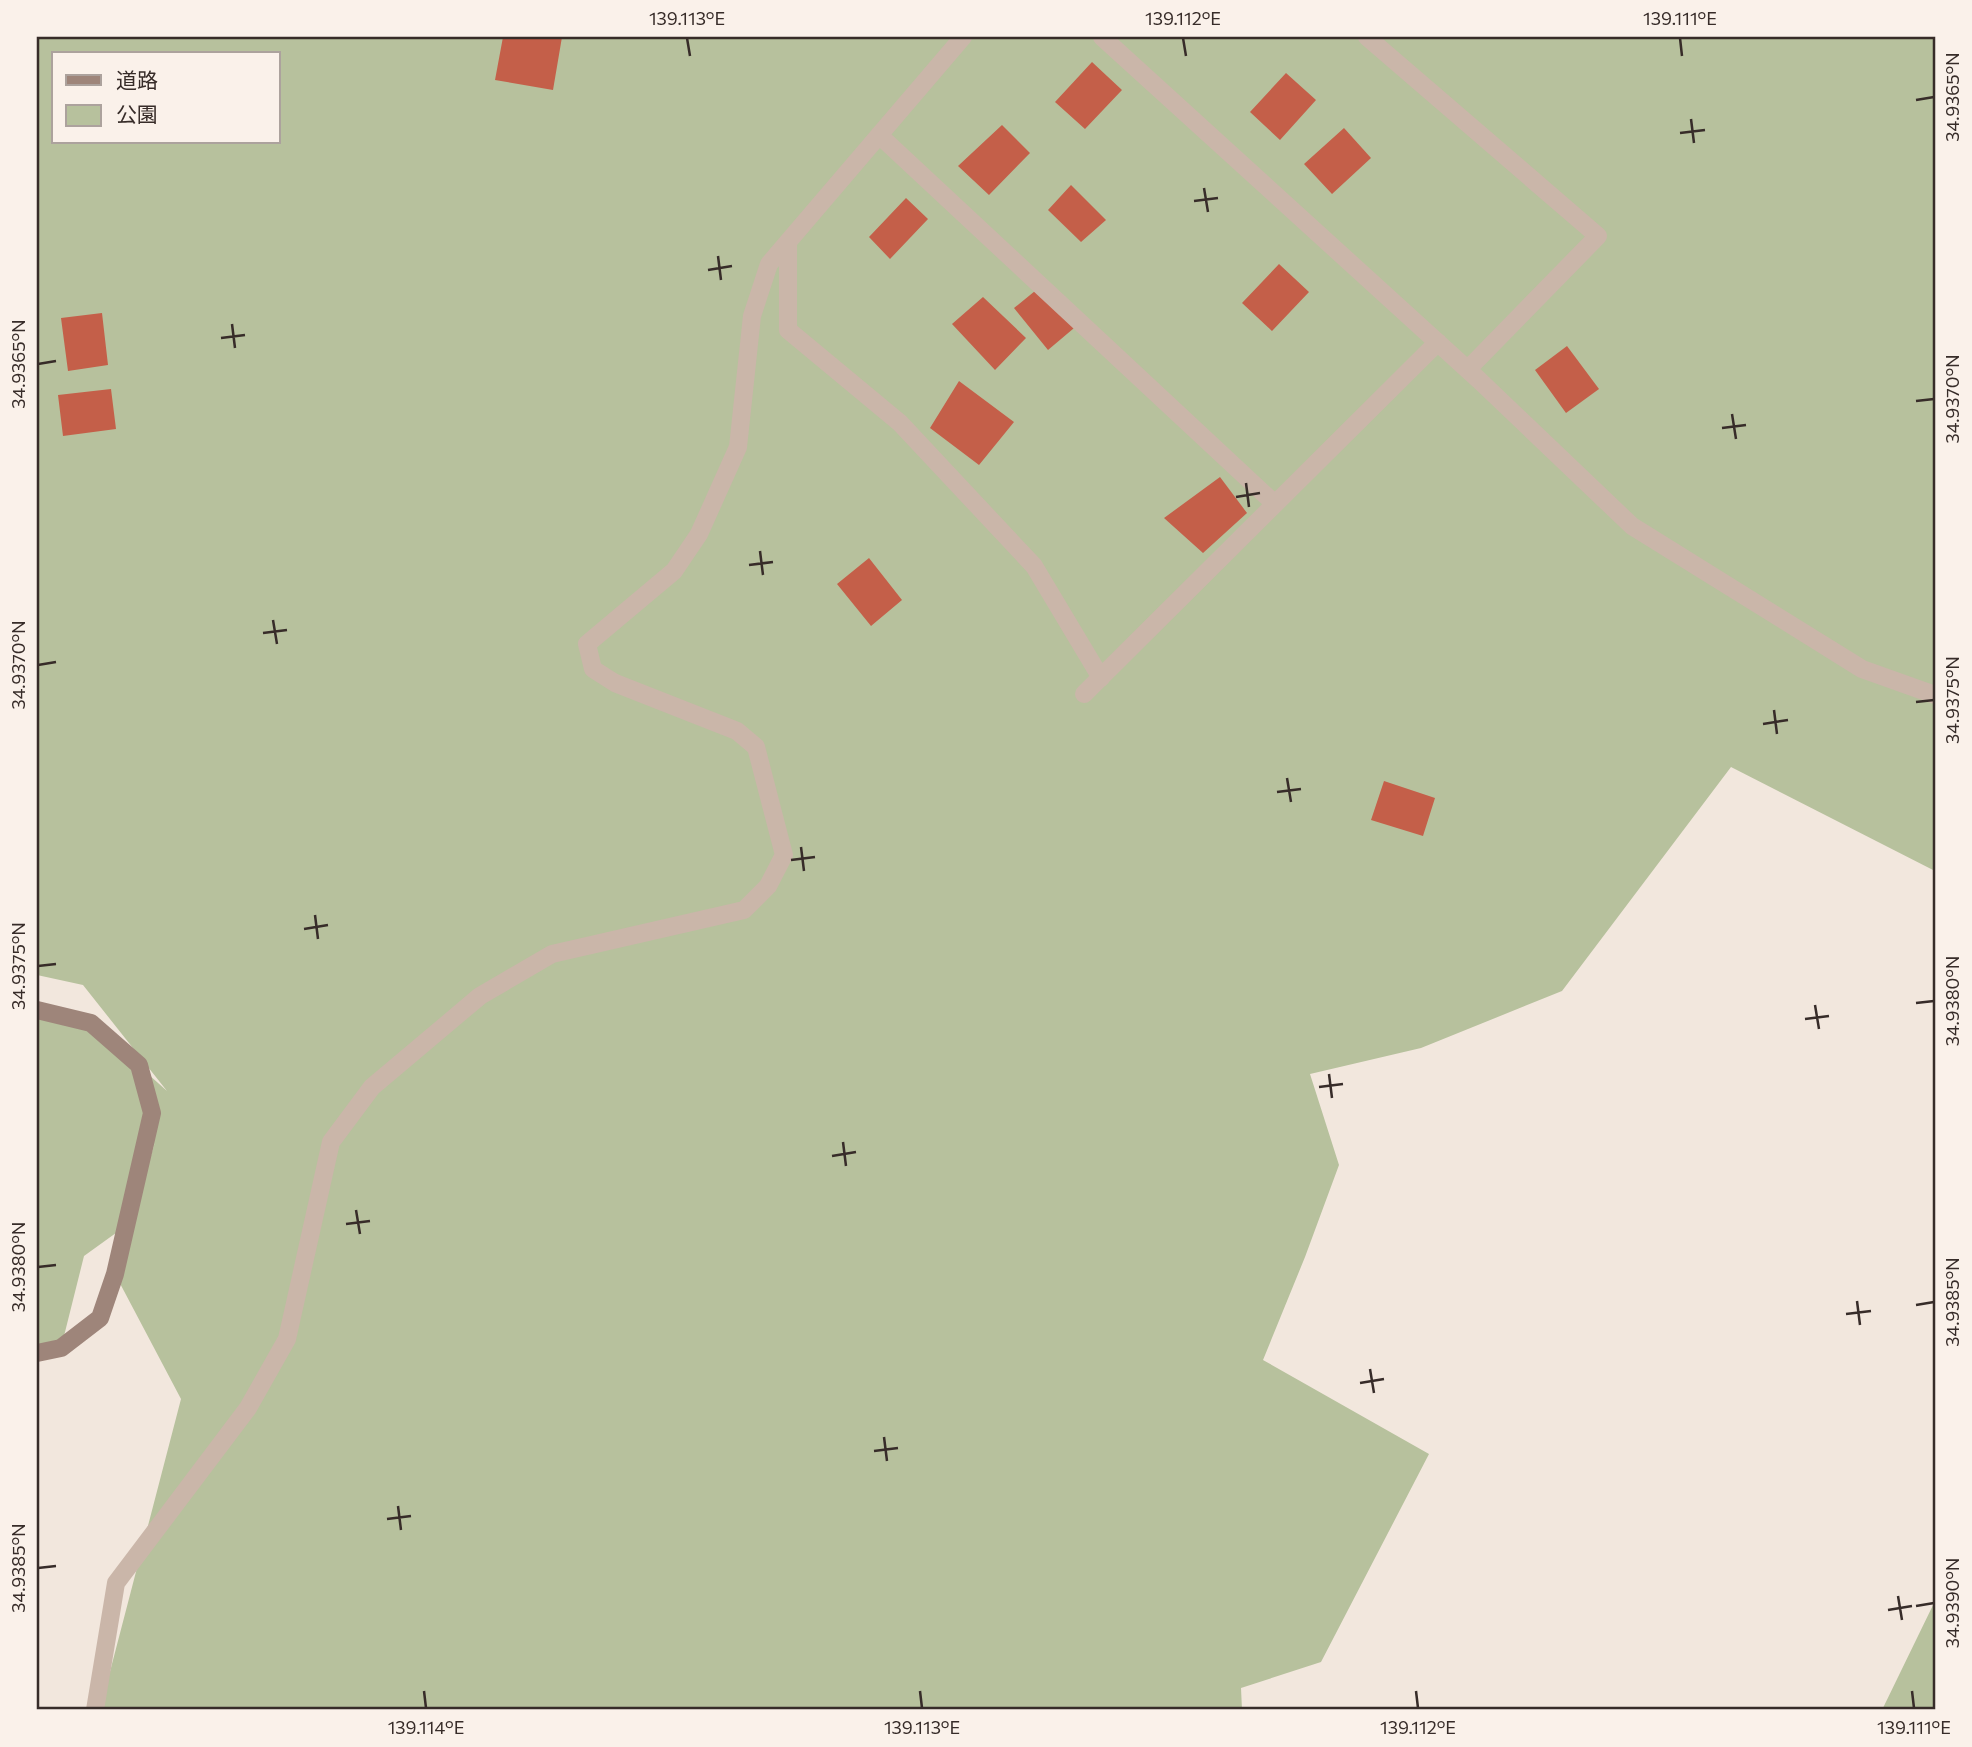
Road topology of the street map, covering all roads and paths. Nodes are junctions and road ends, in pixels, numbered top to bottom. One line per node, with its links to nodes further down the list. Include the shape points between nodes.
1 (963, 37): 4 (street)
2 (1102, 37): 6 (street)
3 (1367, 37): 7 (street, via 1598,236)
4 (879, 135): 5 (street); 8 (street)
5 (788, 242): 9 (street, via 788,330 900,423 1034,566); 14 (street, via 769,264 752,317 738,447 699,534 674,571 587,644 593,669 615,683 737,731 756,747 784,855 768,886 744,910 552,954 480,996 372,1087 331,1142 287,1339 248,1408 116,1583)
6 (1438, 342): 7 (street); 8 (street)
7 (1468, 369): 11 (street, via 1632,527 1862,669)
8 (1275, 504): 9 (street)
9 (1101, 678): 10 (street)
10 (1084, 695)
11 (1935, 695)
12 (37, 1010): 13 (street, via 91,1023 139,1065 152,1113 118,1262 100,1318 61,1348)
13 (37, 1353)
14 (95, 1710)

